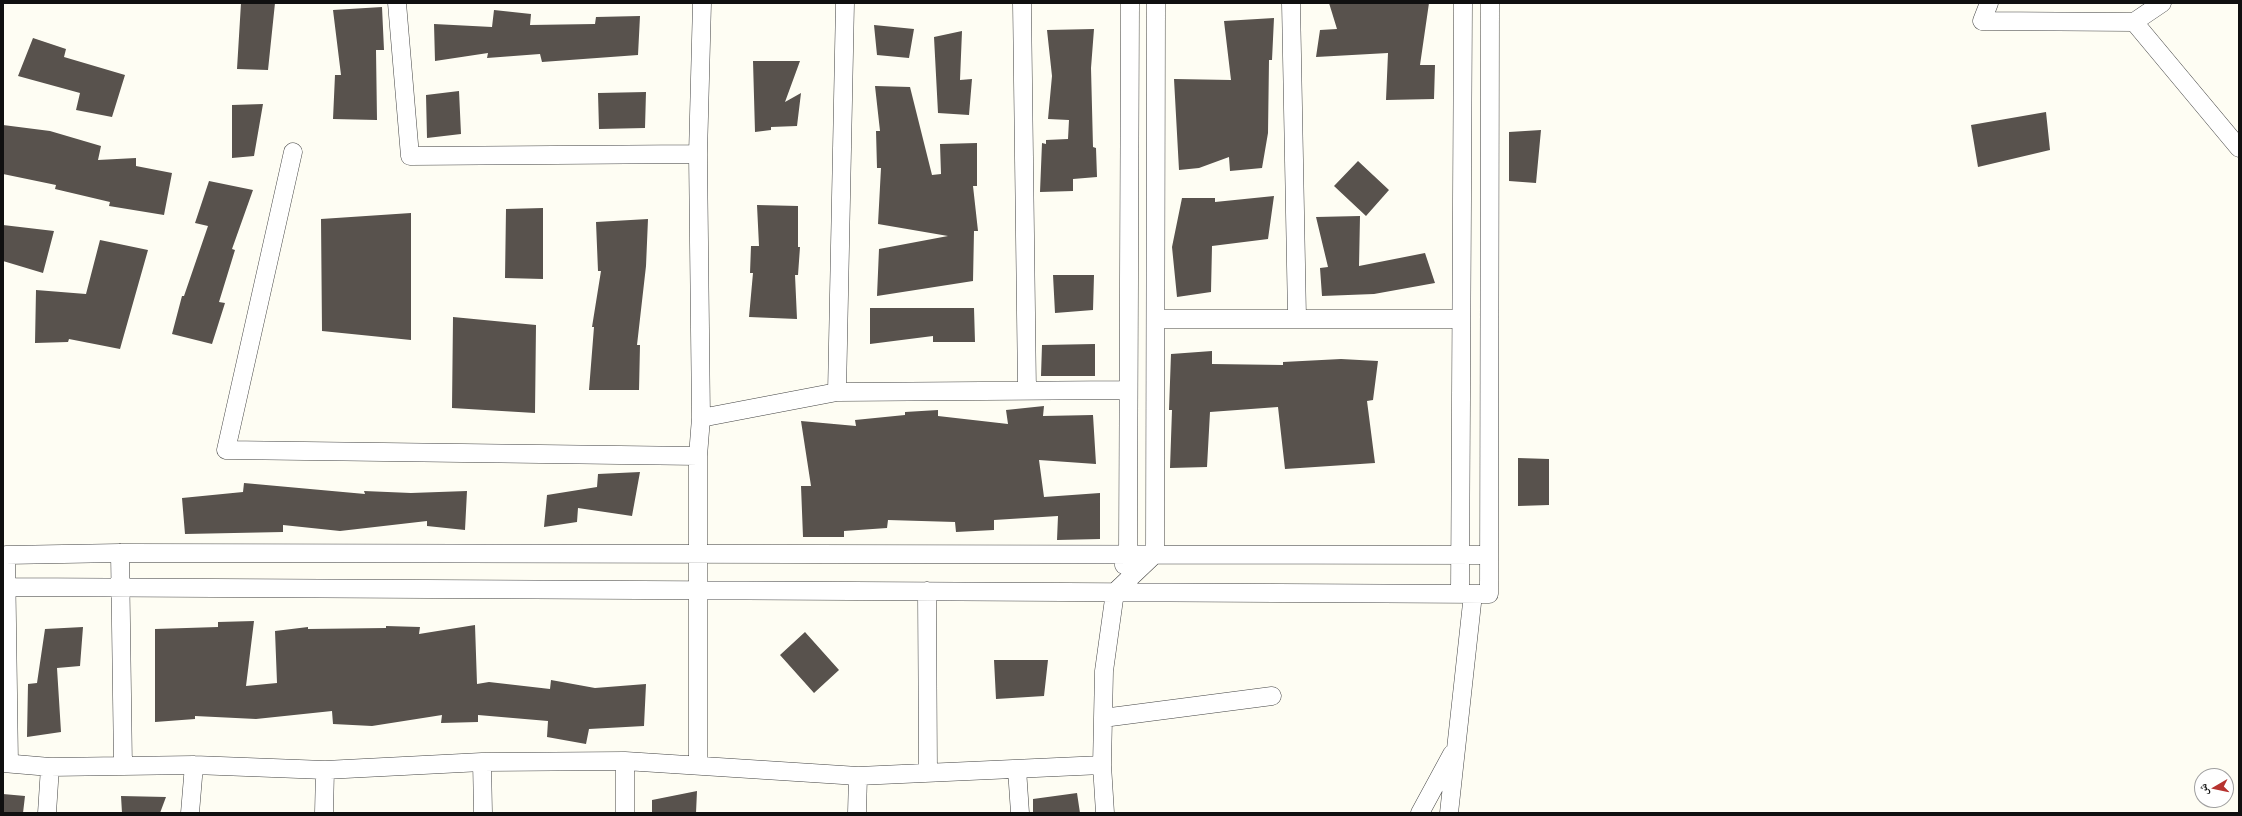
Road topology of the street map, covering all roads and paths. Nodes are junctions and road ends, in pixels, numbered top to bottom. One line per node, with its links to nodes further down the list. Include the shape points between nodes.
1 (397, 3): 15 (street, via 410,156)
2 (702, 3): 15 (street)
3 (845, 3): 21 (street)
4 (1022, 3): 19 (street)
5 (1130, 3): 20 (street)
6 (1156, 3): 17 (street)
7 (1292, 3): 16 (street)
8 (1463, 3): 18 (street)
9 (1490, 3): 29 (street)
10 (1989, 3): 12 (street, via 1982,21)
11 (2162, 3): 12 (street)
12 (2134, 22): 13 (street)
13 (2239, 148)
14 (292, 152): 23 (street, via 226,450)
15 (698, 154): 22 (street)
16 (1297, 318): 17 (street); 18 (street)
17 (1156, 319): 27 (street)
18 (1461, 319): 28 (street)
19 (1027, 390): 20 (street); 21 (street)
20 (1128, 390): 26 (street)
21 (837, 392): 22 (street)
22 (701, 418): 23 (street)
23 (698, 456): 25 (street)
24 (120, 553): 25 (street); 30 (street, via 6,554); 31 (street)
25 (698, 554): 26 (street); 32 (street)
26 (1128, 554): 27 (street); 34 (street)
27 (1155, 554): 28 (street); 34 (street)
28 (1459, 555): 29 (street); 35 (street)
29 (1489, 555): 35 (street, via 1489,594)
30 (5, 587): 31 (street); 41 (street)
31 (121, 588): 32 (street); 45 (street)
32 (698, 590): 33 (street); 43 (street)
33 (927, 591): 34 (street); 49 (street)
34 (1115, 592): 35 (street); 37 (street, via 1104,671)
35 (1466, 594): 38 (street)
36 (1272, 696): 37 (street)
37 (1104, 718): 44 (street)
38 (1456, 746): 59 (street); 60 (street)
39 (625, 761): 40 (street); 43 (street); 55 (street)
40 (482, 762): 48 (street); 54 (street)
41 (6, 763): 46 (street)
42 (194, 765): 45 (street); 48 (street); 52 (street)
43 (698, 765): 50 (street)
44 (1102, 765): 47 (street); 58 (street)
45 (123, 766): 46 (street)
46 (50, 767): 51 (street)
47 (1017, 769): 49 (street); 57 (street)
48 (324, 770): 53 (street)
49 (928, 773): 50 (street)
50 (858, 776): 56 (street)
51 (47, 813)
52 (190, 813)
53 (324, 813)
54 (483, 813)
55 (626, 813)
56 (857, 813)
57 (1020, 813)
58 (1105, 813)
59 (1420, 813)
60 (1449, 813)

